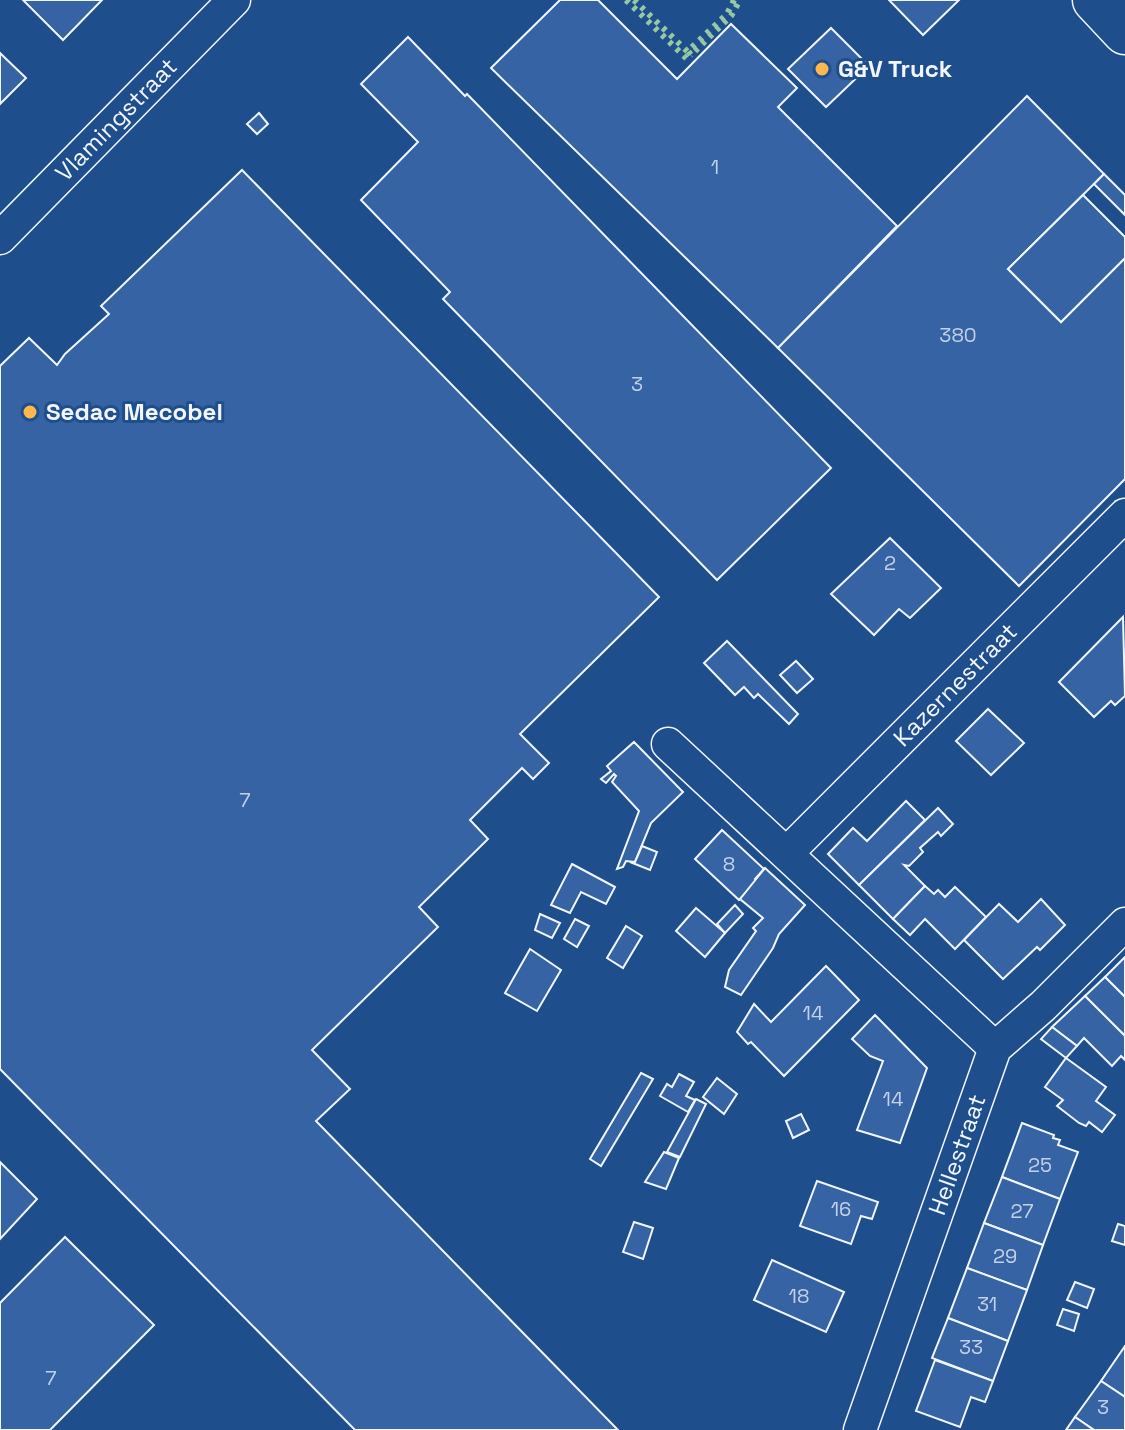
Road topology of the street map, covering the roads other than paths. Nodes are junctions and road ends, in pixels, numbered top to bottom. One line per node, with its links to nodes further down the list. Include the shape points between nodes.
1 (234, 0): 4 (street, Vlamingstraat)
2 (1095, 0): 3 (main road)
3 (1125, 32)
4 (0, 238)
5 (1125, 515): 7 (street, Kazernestraat)
6 (668, 744): 7 (street)
7 (787, 853): 9 (street)
8 (1125, 924): 9 (street, Hellestraat)
9 (995, 1048): 10 (street, Hellestraat)
10 (860, 1430)

